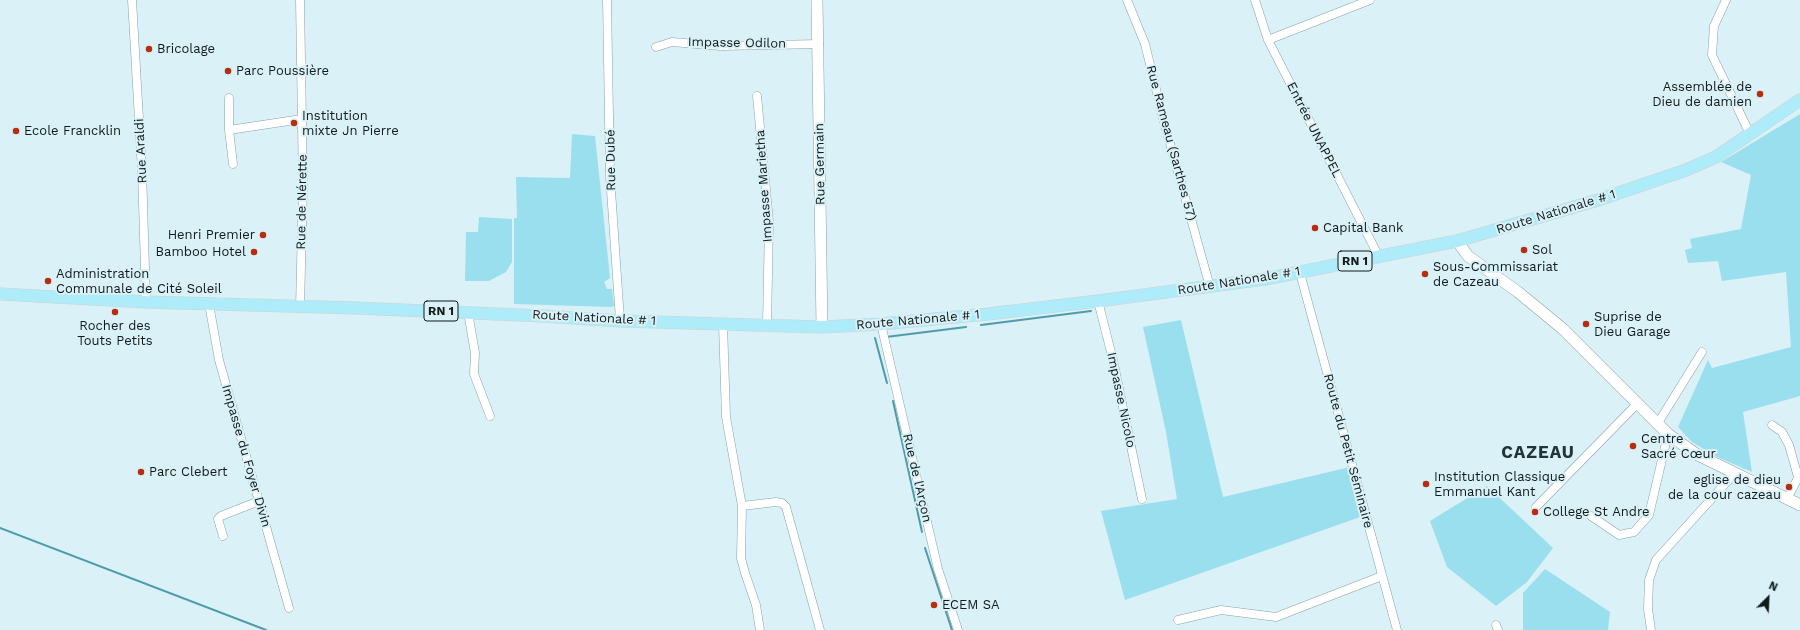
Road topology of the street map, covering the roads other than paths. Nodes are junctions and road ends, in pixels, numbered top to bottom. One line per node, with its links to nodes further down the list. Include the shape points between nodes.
1 (132, 0): 24 (street, Rue Araldi, via 142,170)
2 (300, 0): 15 (street, Rue de Nérette)
3 (607, 0): 29 (street, Rue Dubé, via 610,176)
4 (817, 0): 10 (main road, Rue Germain)
5 (1127, 0): 22 (street, Rue Rameau (Sarthes 57), via 1145,44)
6 (1255, 0): 9 (street, Entrée UNAPPEL)
7 (1370, 0): 9 (street)
8 (1726, 0): 17 (street, via 1714,26 1712,54)
9 (1268, 40): 20 (street, Entrée UNAPPEL)
10 (818, 44): 11 (street, Impasse Odilon, via 721,46 672,42); 33 (main road, Rue Germain)
11 (656, 47)
12 (757, 96): 32 (street, Impasse Marietha, via 769,222)
13 (229, 98): 16 (street)
14 (1800, 100): 17 (main road, Route Nationale # 1 / RN 1)
15 (302, 119): 16 (street); 27 (street, Rue de Nérette)
16 (229, 130): 18 (street)
17 (1750, 134): 19 (main road, Route Nationale # 1 / RN 1, via 1716,157 1686,170 1598,200)
18 (232, 164)
19 (1457, 241): 20 (main road, Route Nationale # 1 / RN 1); 35 (main road, via 1468,256 1563,329)
20 (1378, 257): 21 (main road, Route Nationale # 1 / RN 1)
21 (1300, 272): 22 (main road, Route Nationale # 1 / RN 1); 50 (street, Route du Petit Séminaire)
22 (1210, 287): 25 (main road, Route Nationale # 1 / RN 1)
23 (0, 294): 24 (main road, Route Nationale # 1 / RN 1)
24 (146, 302): 26 (main road, Route Nationale # 1 / RN 1)
25 (1098, 302): 31 (main road, Route Nationale # 1 / RN 1); 42 (street, Impasse Nicolo)
26 (209, 304): 27 (main road, Route Nationale # 1 / RN 1); 44 (street, Impasse du Foyer Divin, via 219,360)
27 (300, 307): 28 (main road, Route Nationale # 1 / RN 1)
28 (468, 312): 29 (main road, Route Nationale # 1 / RN 1); 36 (street, via 475,353 474,374)
29 (620, 320): 30 (main road, Route Nationale # 1 / RN 1)
30 (723, 324): 32 (main road, Route Nationale # 1 / RN 1); 46 (street, via 726,417)
31 (881, 324): 33 (main road, Route Nationale # 1 / RN 1); 55 (street, Rue de l'Arçon, via 938,569)
32 (767, 325): 33 (main road, Route Nationale # 1 / RN 1)
33 (822, 327)
34 (1702, 352): 37 (street)
35 (1638, 403): 37 (main road); 47 (street)
36 (490, 416)
37 (1658, 423): 39 (main road)
38 (1772, 425): 41 (street, via 1782,432 1789,445)
39 (1668, 434): 40 (main road, via 1696,454); 48 (street, via 1649,515 1634,532 1619,535)
40 (1734, 474): 43 (main road); 57 (street, via 1656,560 1649,580 1648,609)
41 (1799, 476): 43 (street)
42 (1142, 499)
43 (1786, 499): 45 (main road)
44 (259, 501): 49 (street, via 221,516 218,519); 51 (street, Impasse du Foyer Divin)
45 (1800, 505)
46 (742, 506): 53 (street, via 741,558 756,605); 54 (street, via 776,502 786,507)
47 (1536, 507)
48 (1591, 516)
49 (223, 536)
50 (1382, 576): 52 (street, via 1276,617 1221,610); 56 (street, Route du Petit Séminaire)
51 (289, 608)
52 (1178, 620)
53 (760, 630)
54 (820, 630)
55 (958, 630)
56 (1397, 630)
57 (1651, 630)

